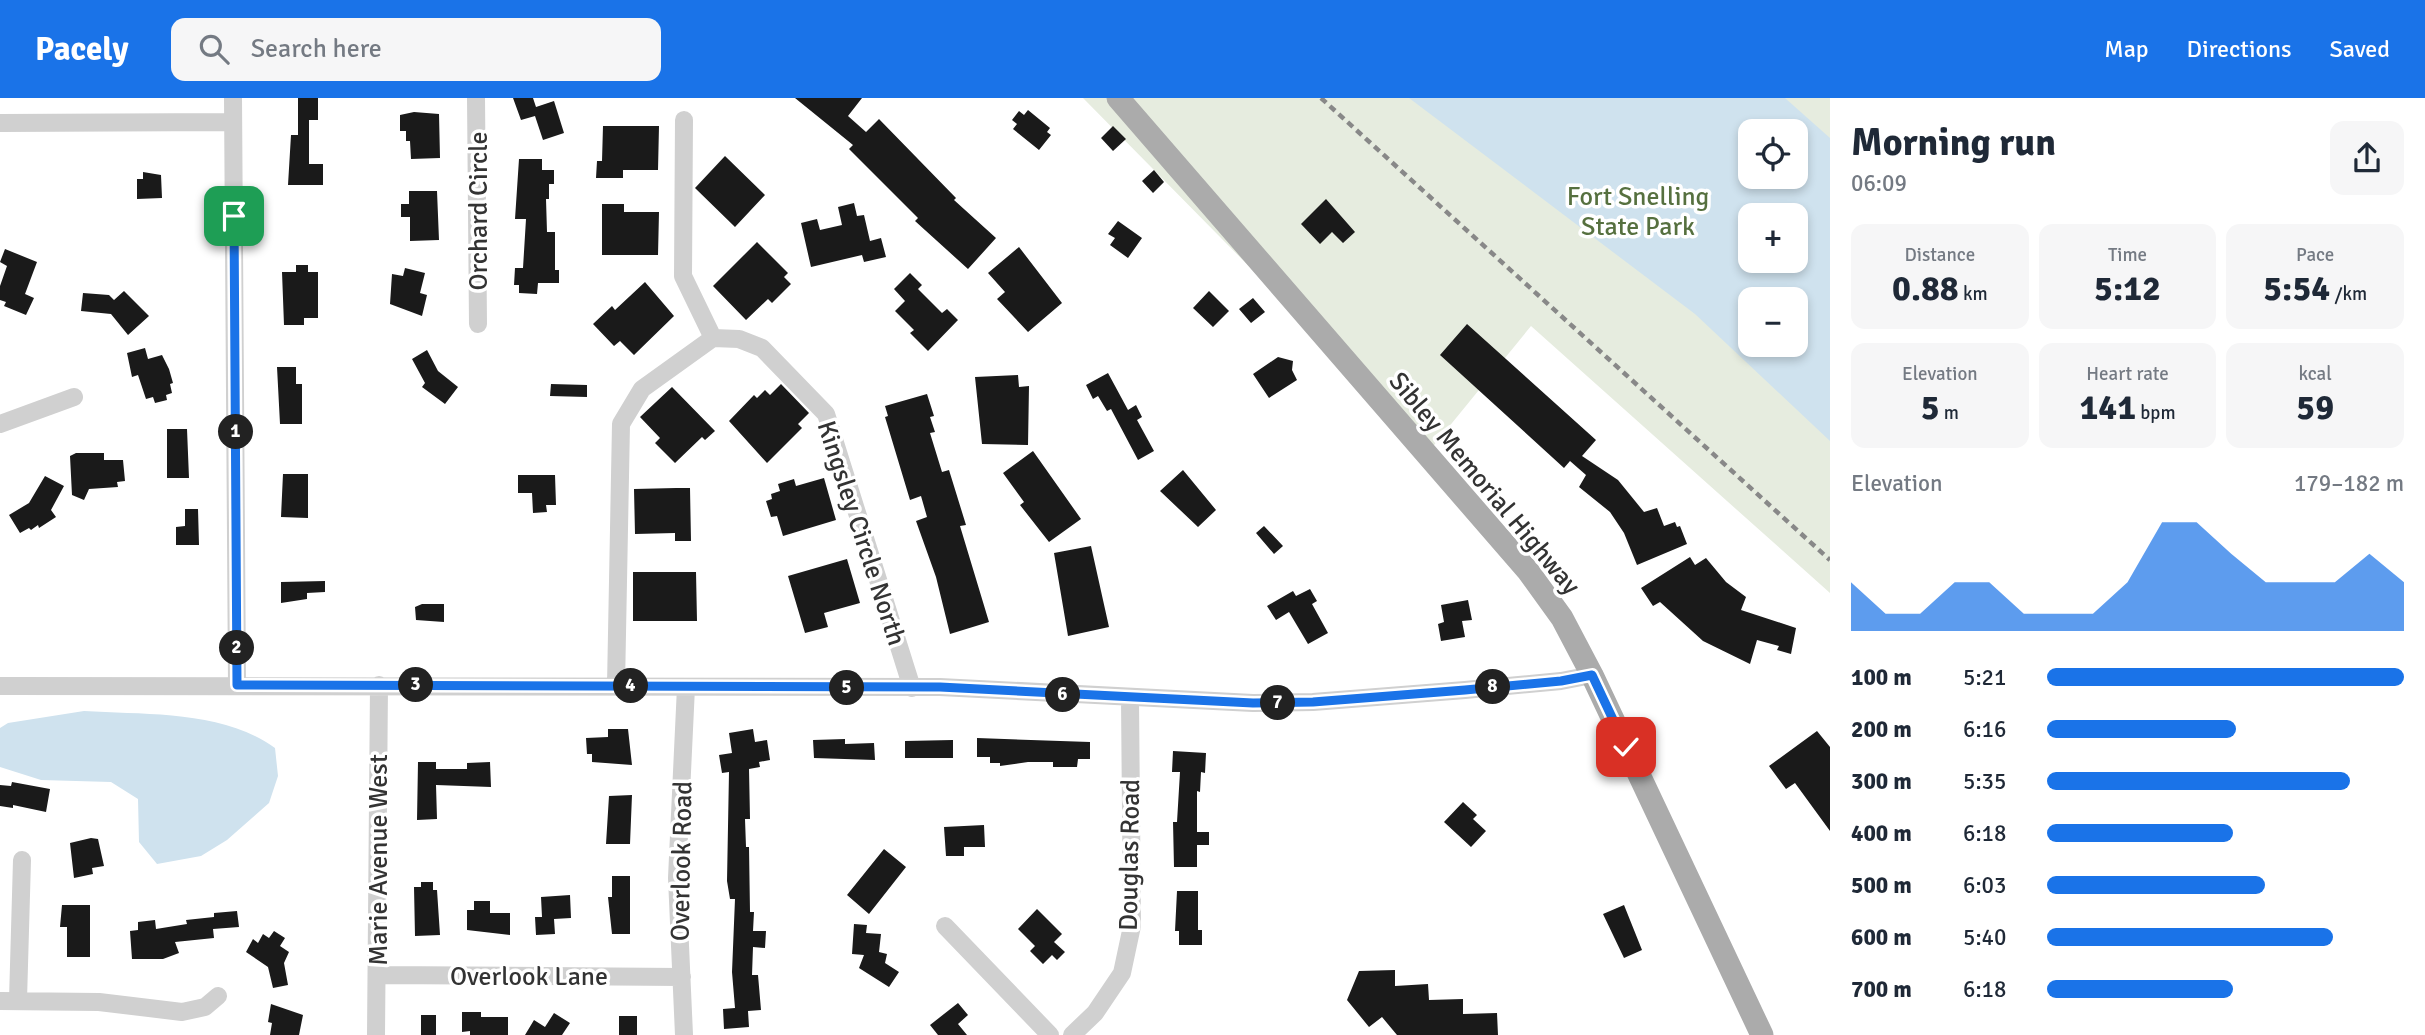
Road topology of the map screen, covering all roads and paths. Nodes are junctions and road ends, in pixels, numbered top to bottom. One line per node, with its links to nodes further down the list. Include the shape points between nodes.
1 (233, 98): 5 (street)
2 (476, 98): 7 (street, Orchard Circle)
3 (1118, 98): 11 (main road, Sibley Memorial Highway, via 1528,571 1562,618)
4 (684, 120): 8 (street, via 682,276)
5 (233, 122): 6 (street); 12 (street)
6 (0, 123)
7 (478, 324)
8 (713, 338): 15 (street, via 642,389 621,424); 17 (street, Kingsley Circle North, via 739,339 762,348 826,414)
9 (74, 397): 10 (street)
10 (0, 424)
11 (1592, 675): 18 (street, via 1313,702); 29 (main road, Sibley Memorial Highway)
12 (237, 685): 13 (street); 14 (street)
13 (379, 685): 15 (street); 21 (street, Marie Avenue West)
14 (0, 686)
15 (616, 686): 16 (street)
16 (686, 687): 17 (street); 22 (street, Overlook Road, via 677,878)
17 (912, 688): 18 (street)
18 (1129, 699): 28 (street, Douglas Road, via 1132,926 1122,973 1095,1013)
19 (22, 860): 24 (street)
20 (945, 926): 27 (street)
21 (377, 975): 22 (street, Overlook Lane); 25 (street, Marie Avenue West)
22 (682, 977): 26 (street, Overlook Road)
23 (218, 996): 24 (street, via 205,1007 182,1012 99,1002)
24 (9, 1001)
25 (376, 1035)
26 (684, 1035)
27 (1050, 1035)
28 (1072, 1035)
29 (1762, 1035)

